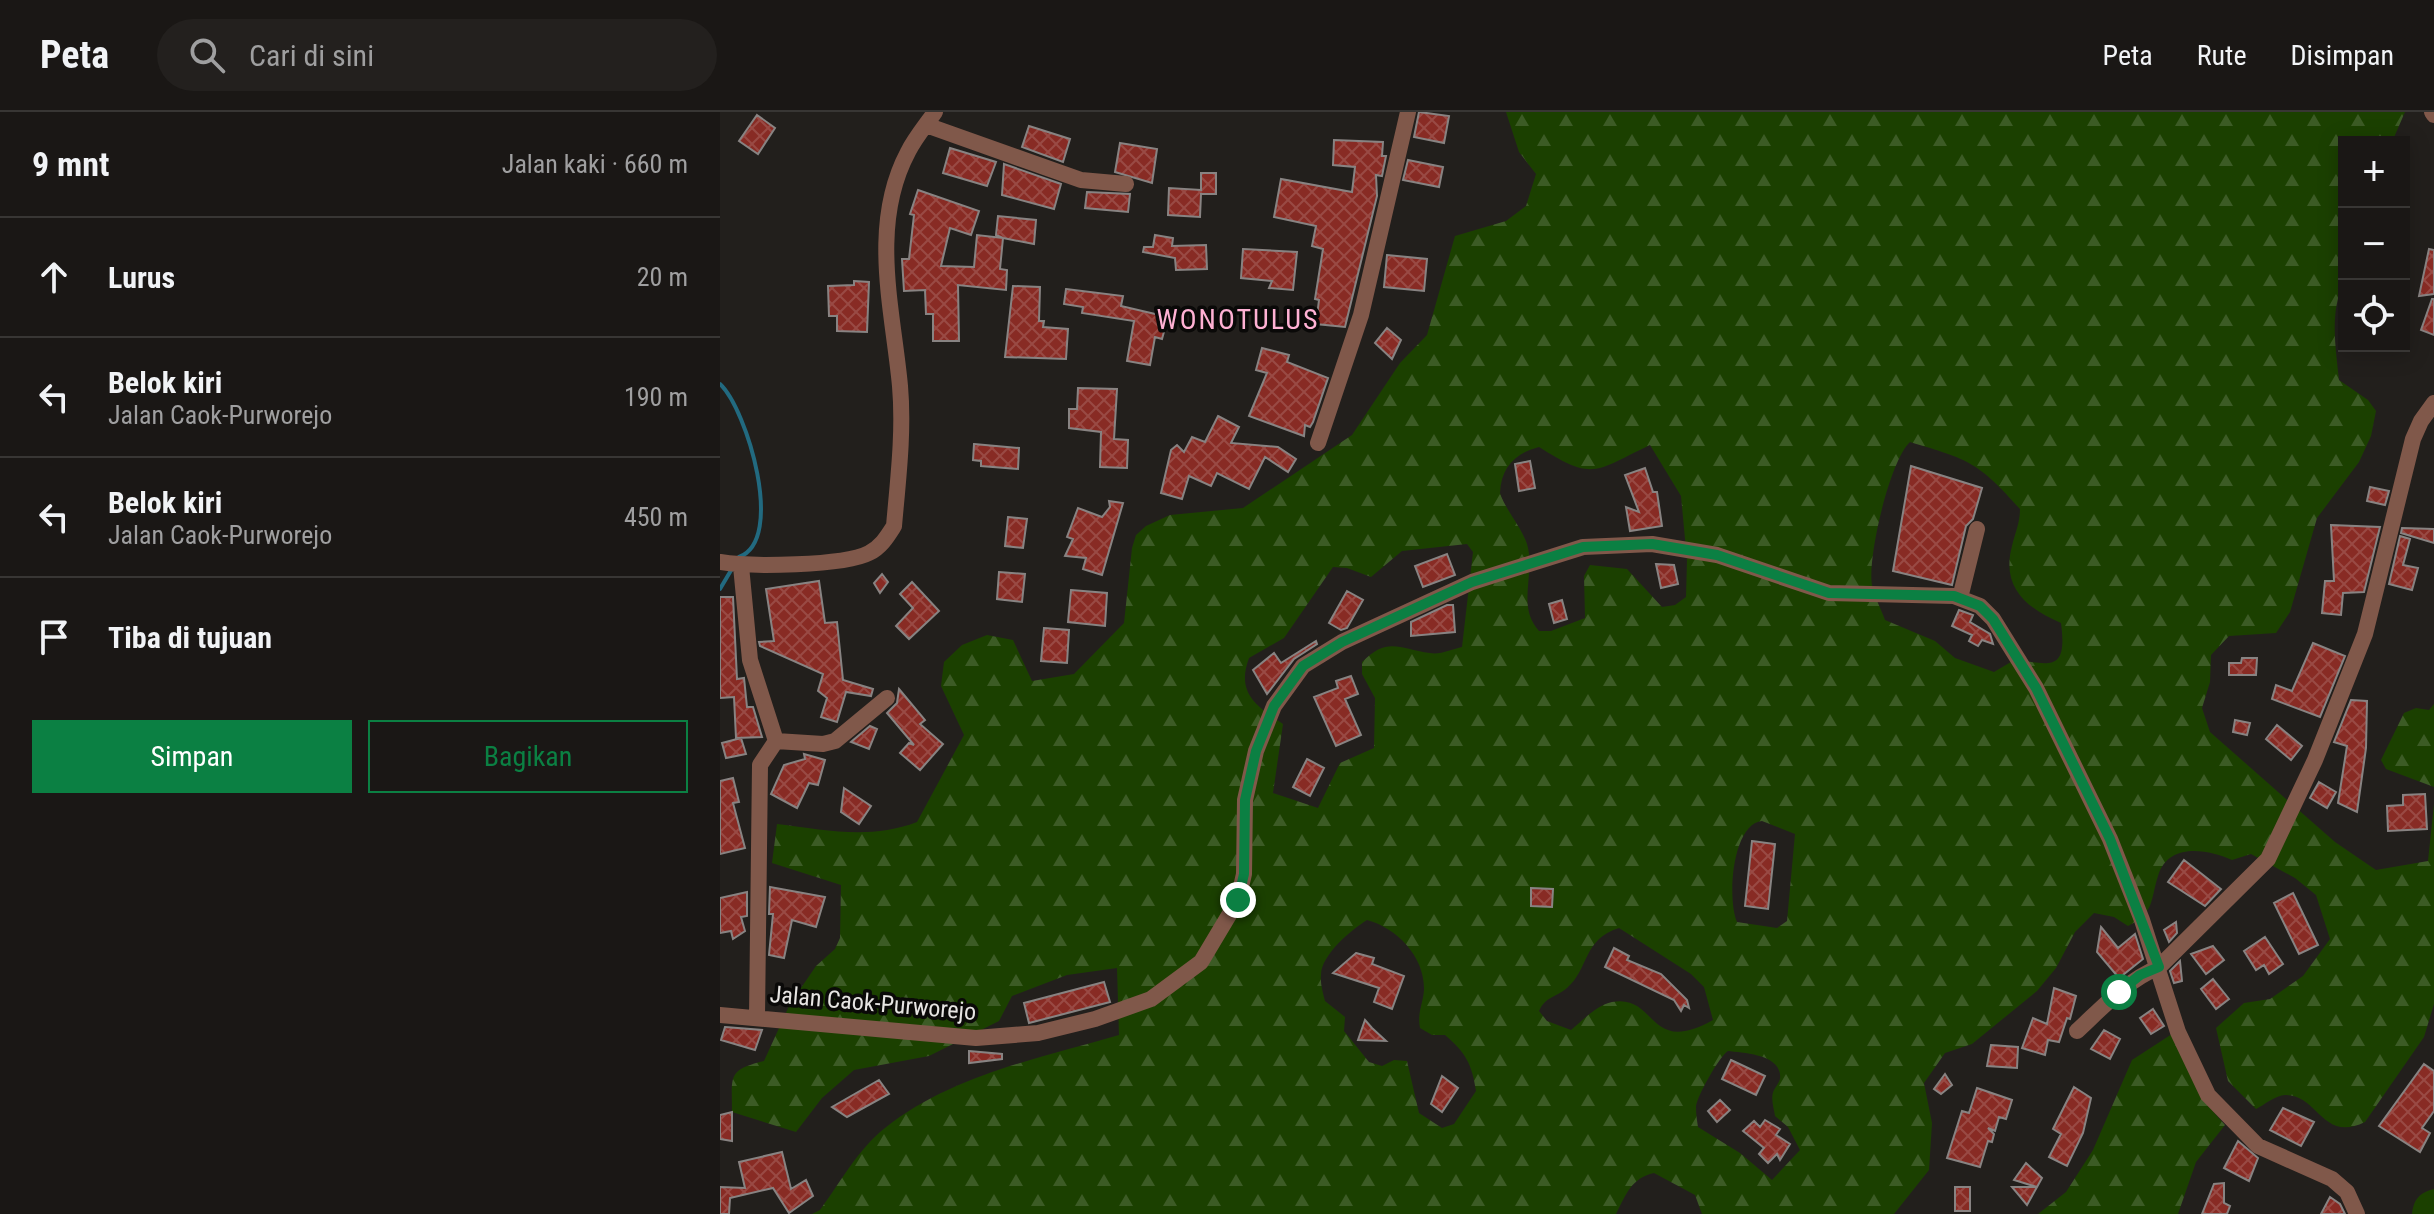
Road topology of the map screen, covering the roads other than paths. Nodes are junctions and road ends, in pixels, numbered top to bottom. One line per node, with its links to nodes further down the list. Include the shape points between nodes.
1 (1408, 112): 5 (street, via 1361,315)
2 (931, 118): 3 (street, via 1081,180); 7 (street, via 907,153 886,254 901,413 894,526 869,553 847,561)
3 (1126, 184)
4 (2434, 403): 11 (street, via 2413,439 2365,634 2268,859)
5 (1318, 443)
6 (1977, 529): 8 (street)
7 (731, 564): 10 (street, via 750,660)
8 (1960, 598): 11 (street, Jalan Caok-Purworejo, via 1993,619 2036,688 2110,839); 13 (street, Jalan Caok-Purworejo, via 1829,593 1717,555 1652,544 1583,547 1472,582 1342,642 1300,670 1274,706 1256,751 1245,800 1244,874 1238,900 1201,962 1151,999 1038,1033 976,1038)
9 (887, 698): 10 (street, via 835,741)
10 (776, 741): 13 (street, via 760,765 758,786)
11 (2159, 967): 14 (street, via 2140,975); 15 (street, Jalan Caok-Purworejo, via 2178,1032 2208,1095 2258,1146 2332,1179 2347,1192)
12 (720, 1015): 13 (street, Jalan Caok-Purworejo)
13 (757, 1017)
14 (2077, 1031)
15 (2357, 1214)

